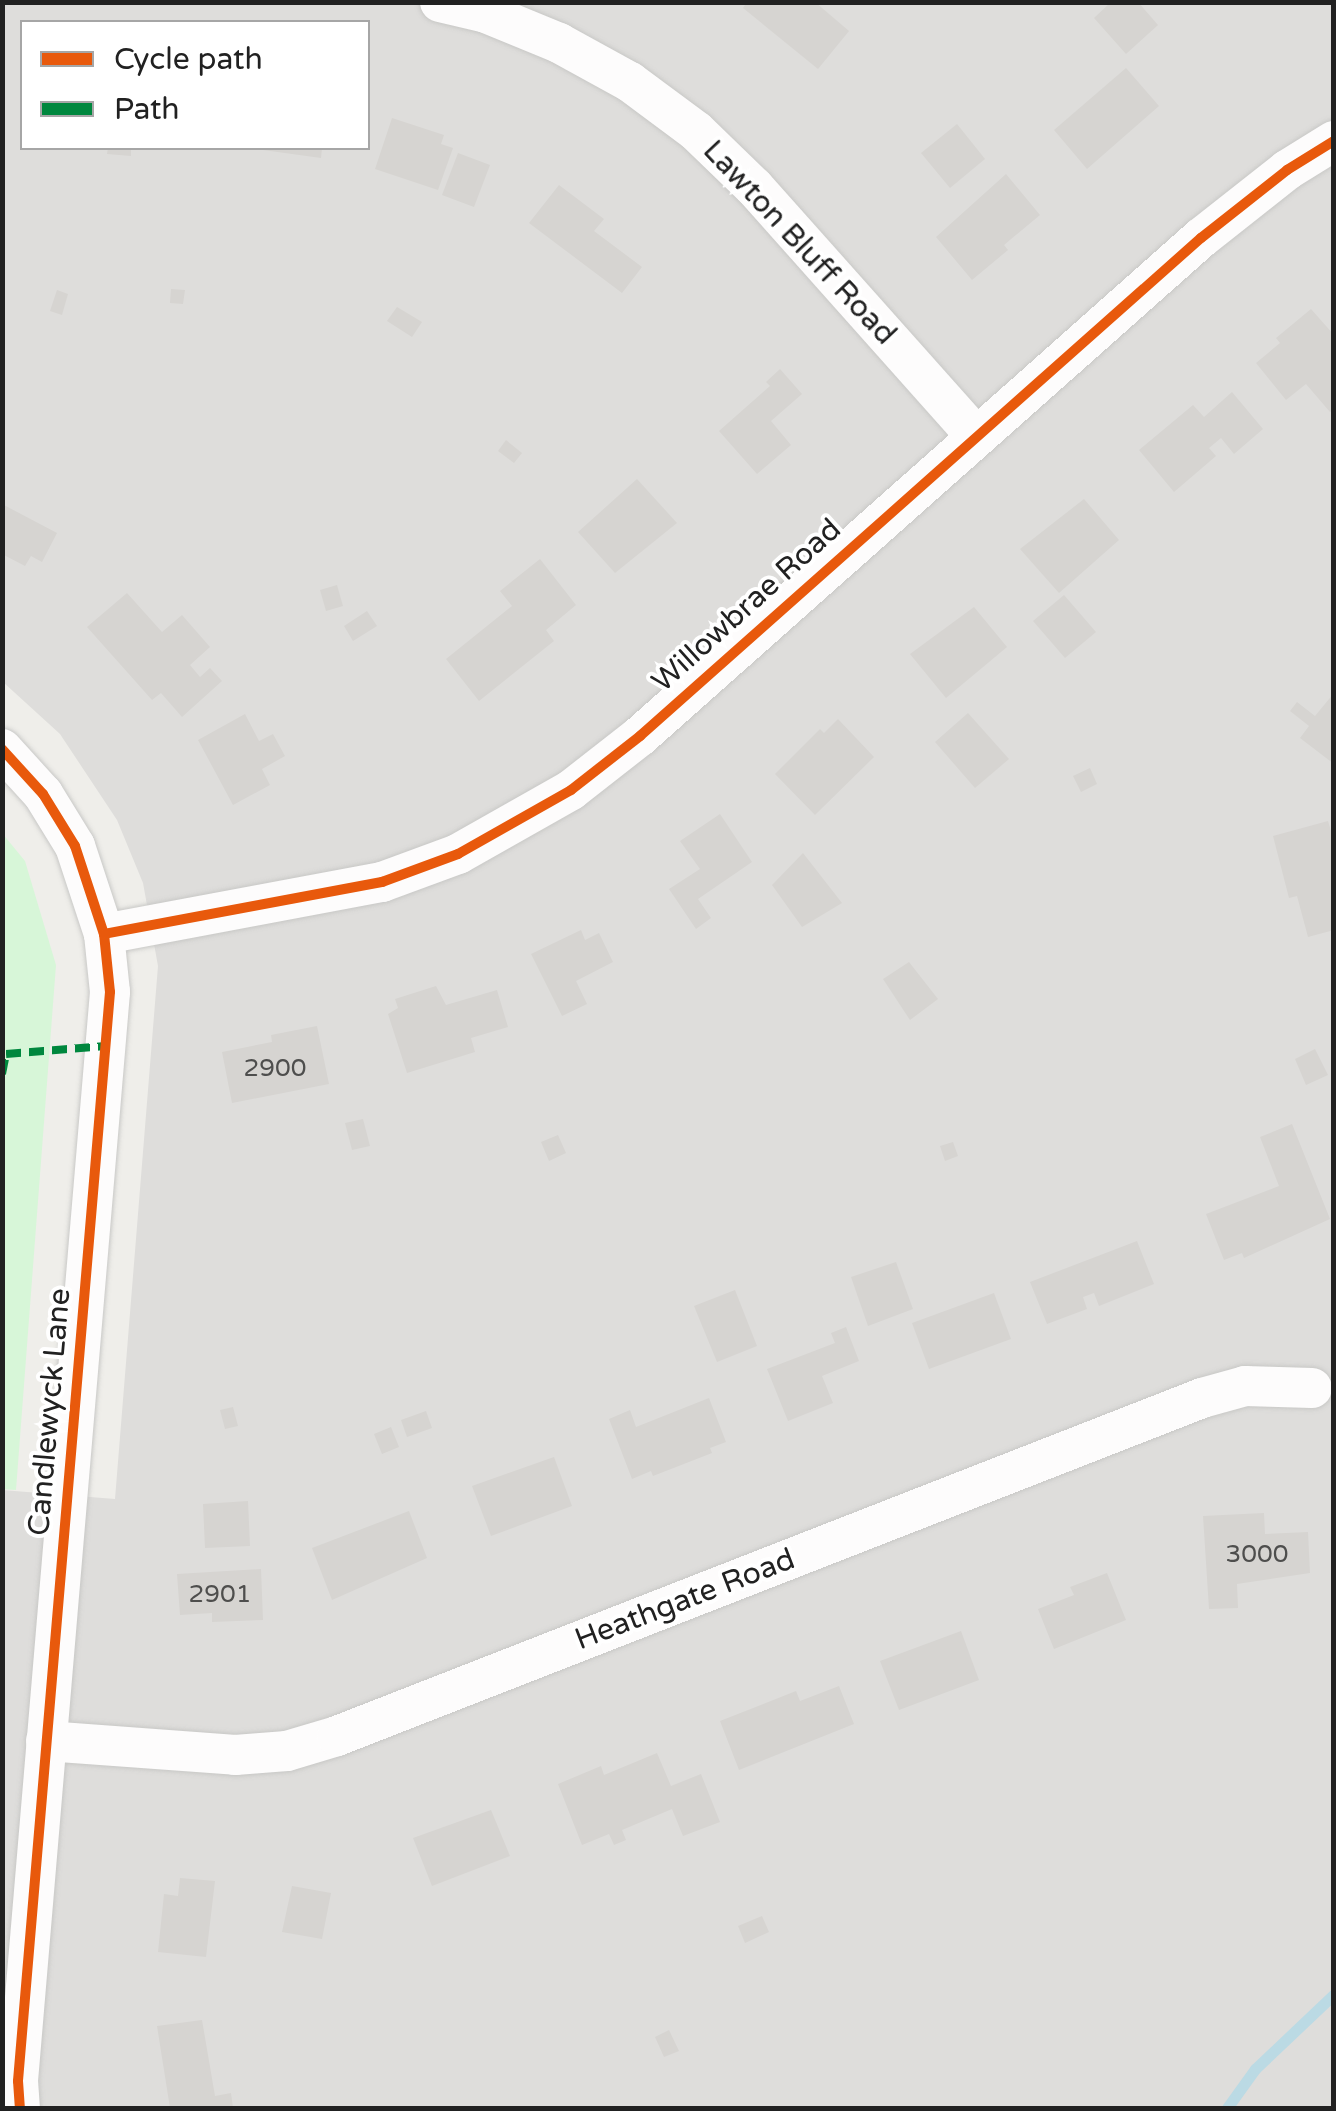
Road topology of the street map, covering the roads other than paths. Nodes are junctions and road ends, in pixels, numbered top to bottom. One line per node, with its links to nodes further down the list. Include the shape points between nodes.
1 (440, 2): 3 (street, Lawton Bluff Road, via 486,12 559,43 685,122 754,187)
2 (1334, 141): 3 (street, Willowbrae Road, via 1201,238)
3 (976, 436): 5 (street, Willowbrae Road, via 640,736 534,814 458,854 382,882)
4 (2, 750): 5 (street, Candlewyck Lane, via 43,794 75,846)
5 (104, 934): 7 (street, Candlewyck Lane, via 110,992)
6 (1312, 1388): 7 (street, Heathgate Road, via 1245,1386 1202,1398 287,1751 235,1754)
7 (46, 1741): 8 (street, Candlewyck Lane)
8 (20, 2108)

